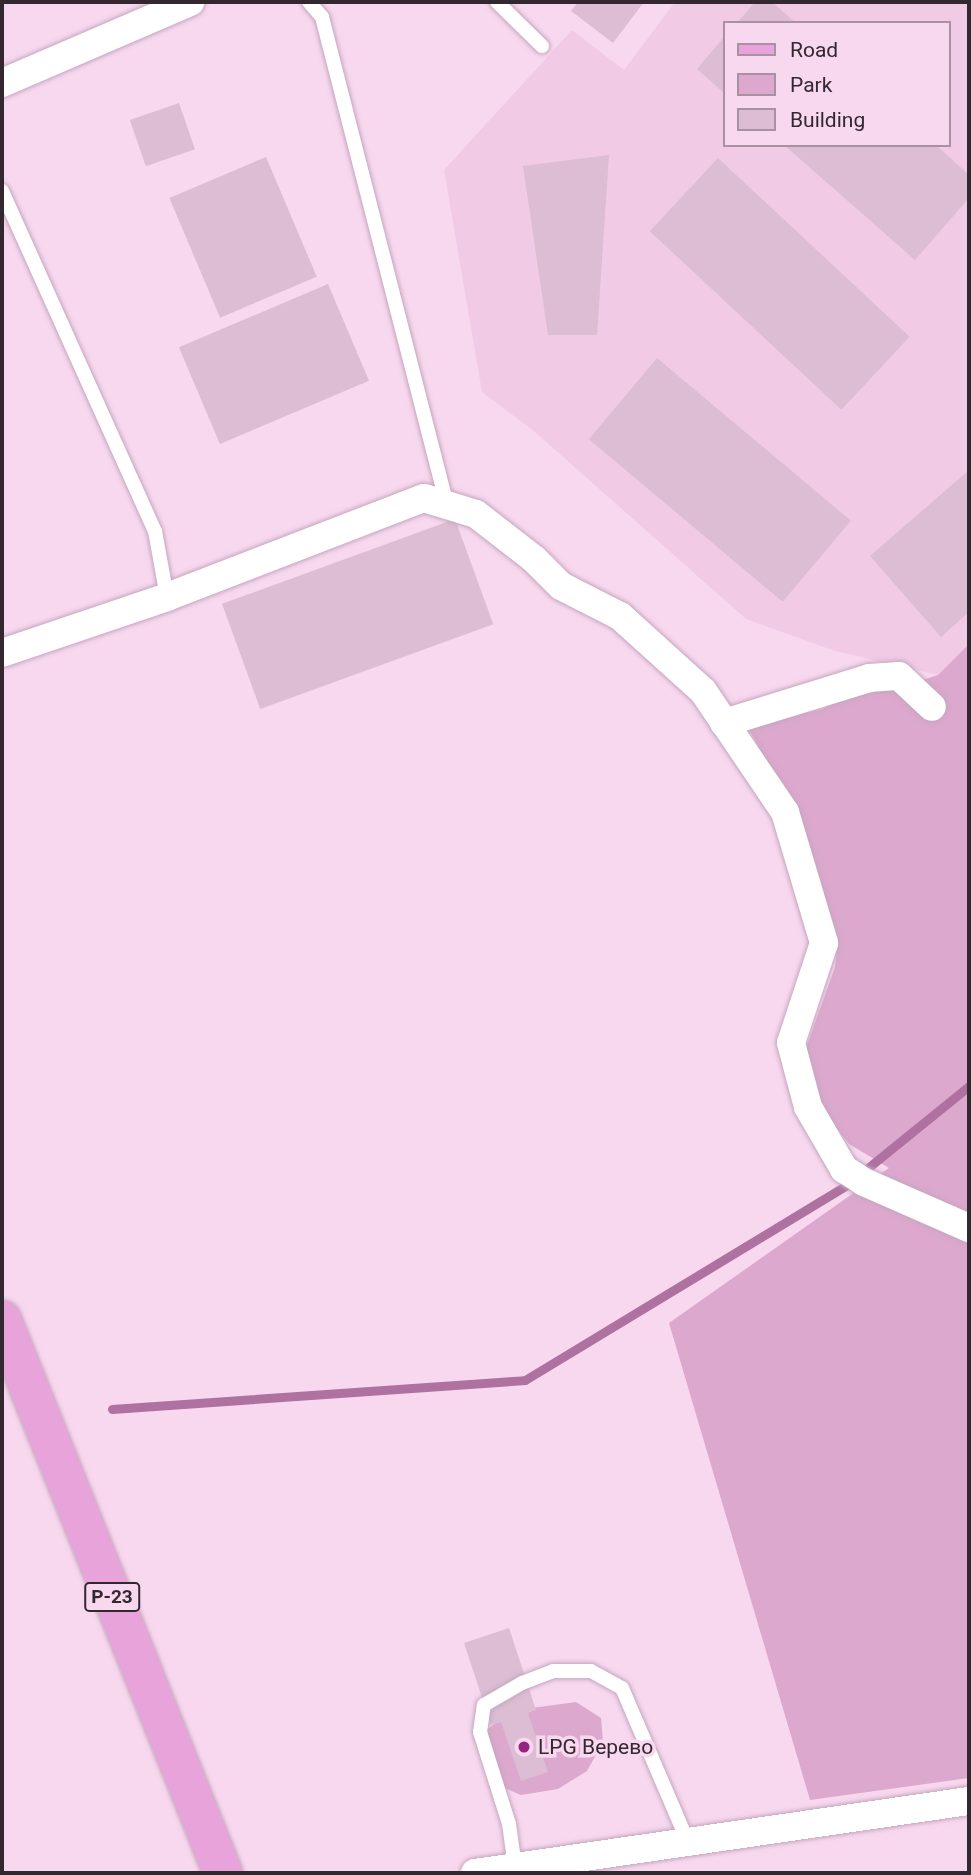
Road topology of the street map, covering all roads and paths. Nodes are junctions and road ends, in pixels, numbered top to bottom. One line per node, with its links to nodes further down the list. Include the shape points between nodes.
1 (191, 2): 5 (street)
2 (309, 2): 7 (lane, via 322,18)
3 (497, 2): 4 (lane)
4 (542, 46)
5 (2, 83)
6 (2, 191): 8 (lane, via 155,531)
7 (447, 505): 8 (street, via 424,498); 11 (street, via 476,514 561,586 620,616 702,691)
8 (167, 597): 9 (street)
9 (2, 653)
10 (932, 706): 11 (street, via 899,676)
11 (724, 723): 12 (street, via 785,812 824,943 791,1043 808,1107 854,1176)
12 (969, 1228)
13 (2, 1320): 17 (main road, Р-23)
14 (969, 1801): 15 (street)
15 (688, 1842): 16 (street); 16 (lane, via 622,1688 591,1671 553,1671 484,1705 480,1732 509,1824)
16 (515, 1867): 18 (street)
17 (223, 1873)
18 (475, 1873)

